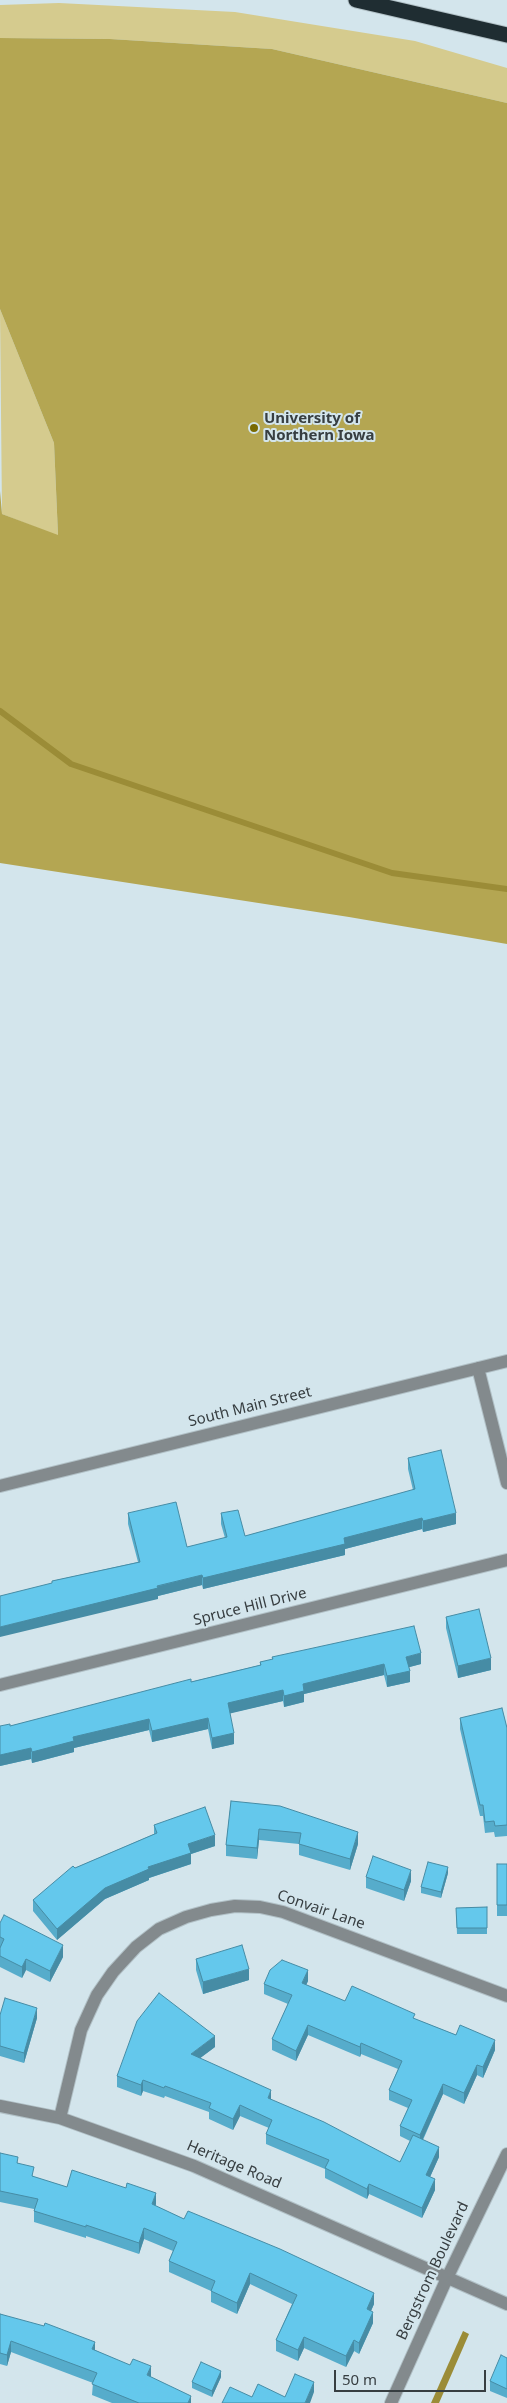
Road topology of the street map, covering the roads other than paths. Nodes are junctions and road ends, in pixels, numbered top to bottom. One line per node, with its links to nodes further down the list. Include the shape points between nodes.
1 (356, 0): 2 (highway)
2 (507, 35)
3 (507, 1361): 4 (street, South Main Street)
4 (478, 1368): 5 (street); 6 (street, South Main Street)
5 (507, 1483)
6 (0, 1486)
7 (507, 1560): 8 (street, Spruce Hill Drive)
8 (0, 1685)
9 (507, 1996): 11 (street, Convair Lane, via 283,1912 235,1906 211,1910 159,1929 113,1972 97,1995 80,2030)
10 (0, 2106): 11 (street, Heritage Road)
11 (60, 2118): 13 (street, Heritage Road, via 194,2166)
12 (507, 2154): 13 (street, Bergstrom Boulevard)
13 (448, 2276): 14 (street, Heritage Road); 15 (street, Bergstrom Boulevard)
14 (507, 2304)
15 (391, 2403)

